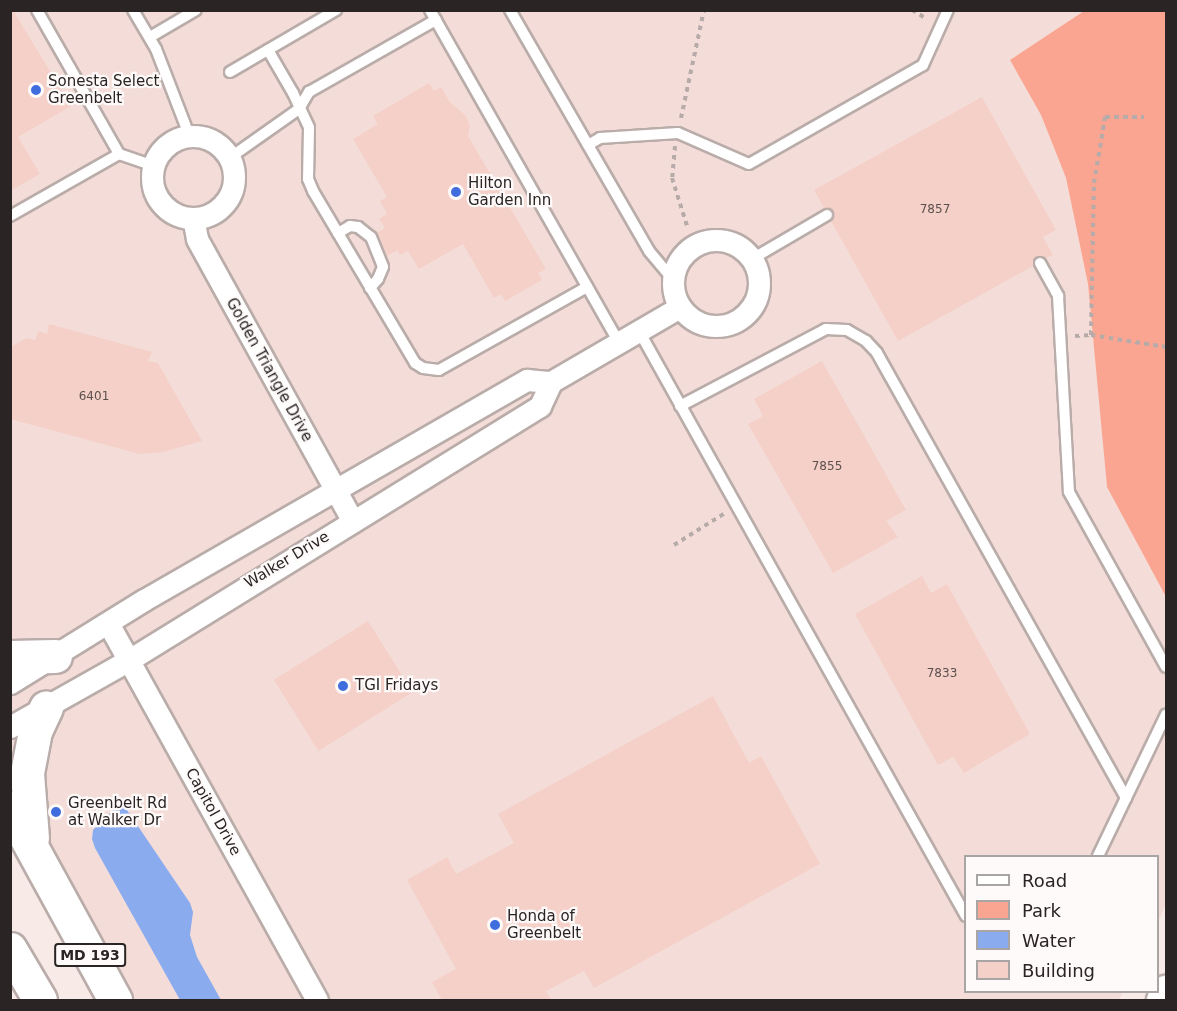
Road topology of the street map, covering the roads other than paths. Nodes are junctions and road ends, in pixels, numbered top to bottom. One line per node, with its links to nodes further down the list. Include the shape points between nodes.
1 (37, 10): 14 (lane)
2 (134, 10): 8 (lane)
3 (196, 10): 8 (lane)
4 (336, 10): 9 (lane)
5 (510, 10): 13 (lane)
6 (948, 10): 13 (lane, via 923,65 749,164 678,133 600,138)
7 (433, 15): 11 (lane, via 309,92); 24 (lane)
8 (150, 37): 12 (lane)
9 (268, 50): 10 (lane); 11 (lane, via 294,93)
10 (230, 72)
11 (299, 109): 15 (lane); 20 (lane, via 309,128 308,178)
12 (190, 137): 15 (street, via 216,144); 16 (street, via 170,143)
13 (588, 145): 23 (lane, via 649,251)
14 (119, 154): 16 (lane); 18 (lane)
15 (228, 159): 19 (street, via 233,186 228,198 215,212)
16 (154, 166): 19 (street, via 152,179 159,200 170,212)
17 (827, 215): 21 (lane)
18 (10, 216)
19 (193, 218): 31 (street, Golden Triangle Drive, via 197,239)
20 (338, 233): 25 (lane); 25 (lane, via 350,226 371,237 383,267)
21 (752, 259): 23 (street, via 730,242 705,241 691,247 680,259); 26 (street, via 759,291 748,313 737,321 705,325)
22 (1040, 263): 37 (lane, via 1058,296 1069,492)
23 (673, 280): 26 (street)
24 (587, 287): 25 (lane, via 439,370 415,363); 28 (lane)
25 (370, 288)
26 (680, 307): 27 (street)
27 (639, 331): 28 (street); 30 (lane)
28 (619, 343): 29 (street)
29 (551, 382): 31 (street, via 527,380); 32 (street, Walker Drive, via 540,406)
30 (680, 406): 42 (lane, via 826,329 847,330 866,341 877,353); 46 (lane)
31 (334, 490): 32 (street, Golden Triangle Drive); 33 (street)
32 (352, 520): 36 (street, Walker Drive)
33 (108, 623): 34 (street); 36 (street, Capitol Drive)
34 (55, 656): 35 (main road); 38 (street)
35 (10, 657)
36 (129, 660): 39 (street, Walker Drive); 51 (street, Capitol Drive)
37 (1167, 667)
38 (10, 683)
39 (46, 707): 41 (street, Walker Drive); 44 (main road, via 35,731 27,773)
40 (1167, 715): 42 (lane)
41 (10, 727)
42 (1126, 798): 45 (lane)
43 (10, 808): 44 (main road, MD 193)
44 (33, 849): 50 (main road, MD 193)
45 (1098, 855)
46 (964, 912)
47 (10, 949): 49 (main road)
48 (1167, 992): 52 (main road)
49 (40, 1000)
50 (115, 1000)
51 (317, 1000)
52 (1163, 1000)

